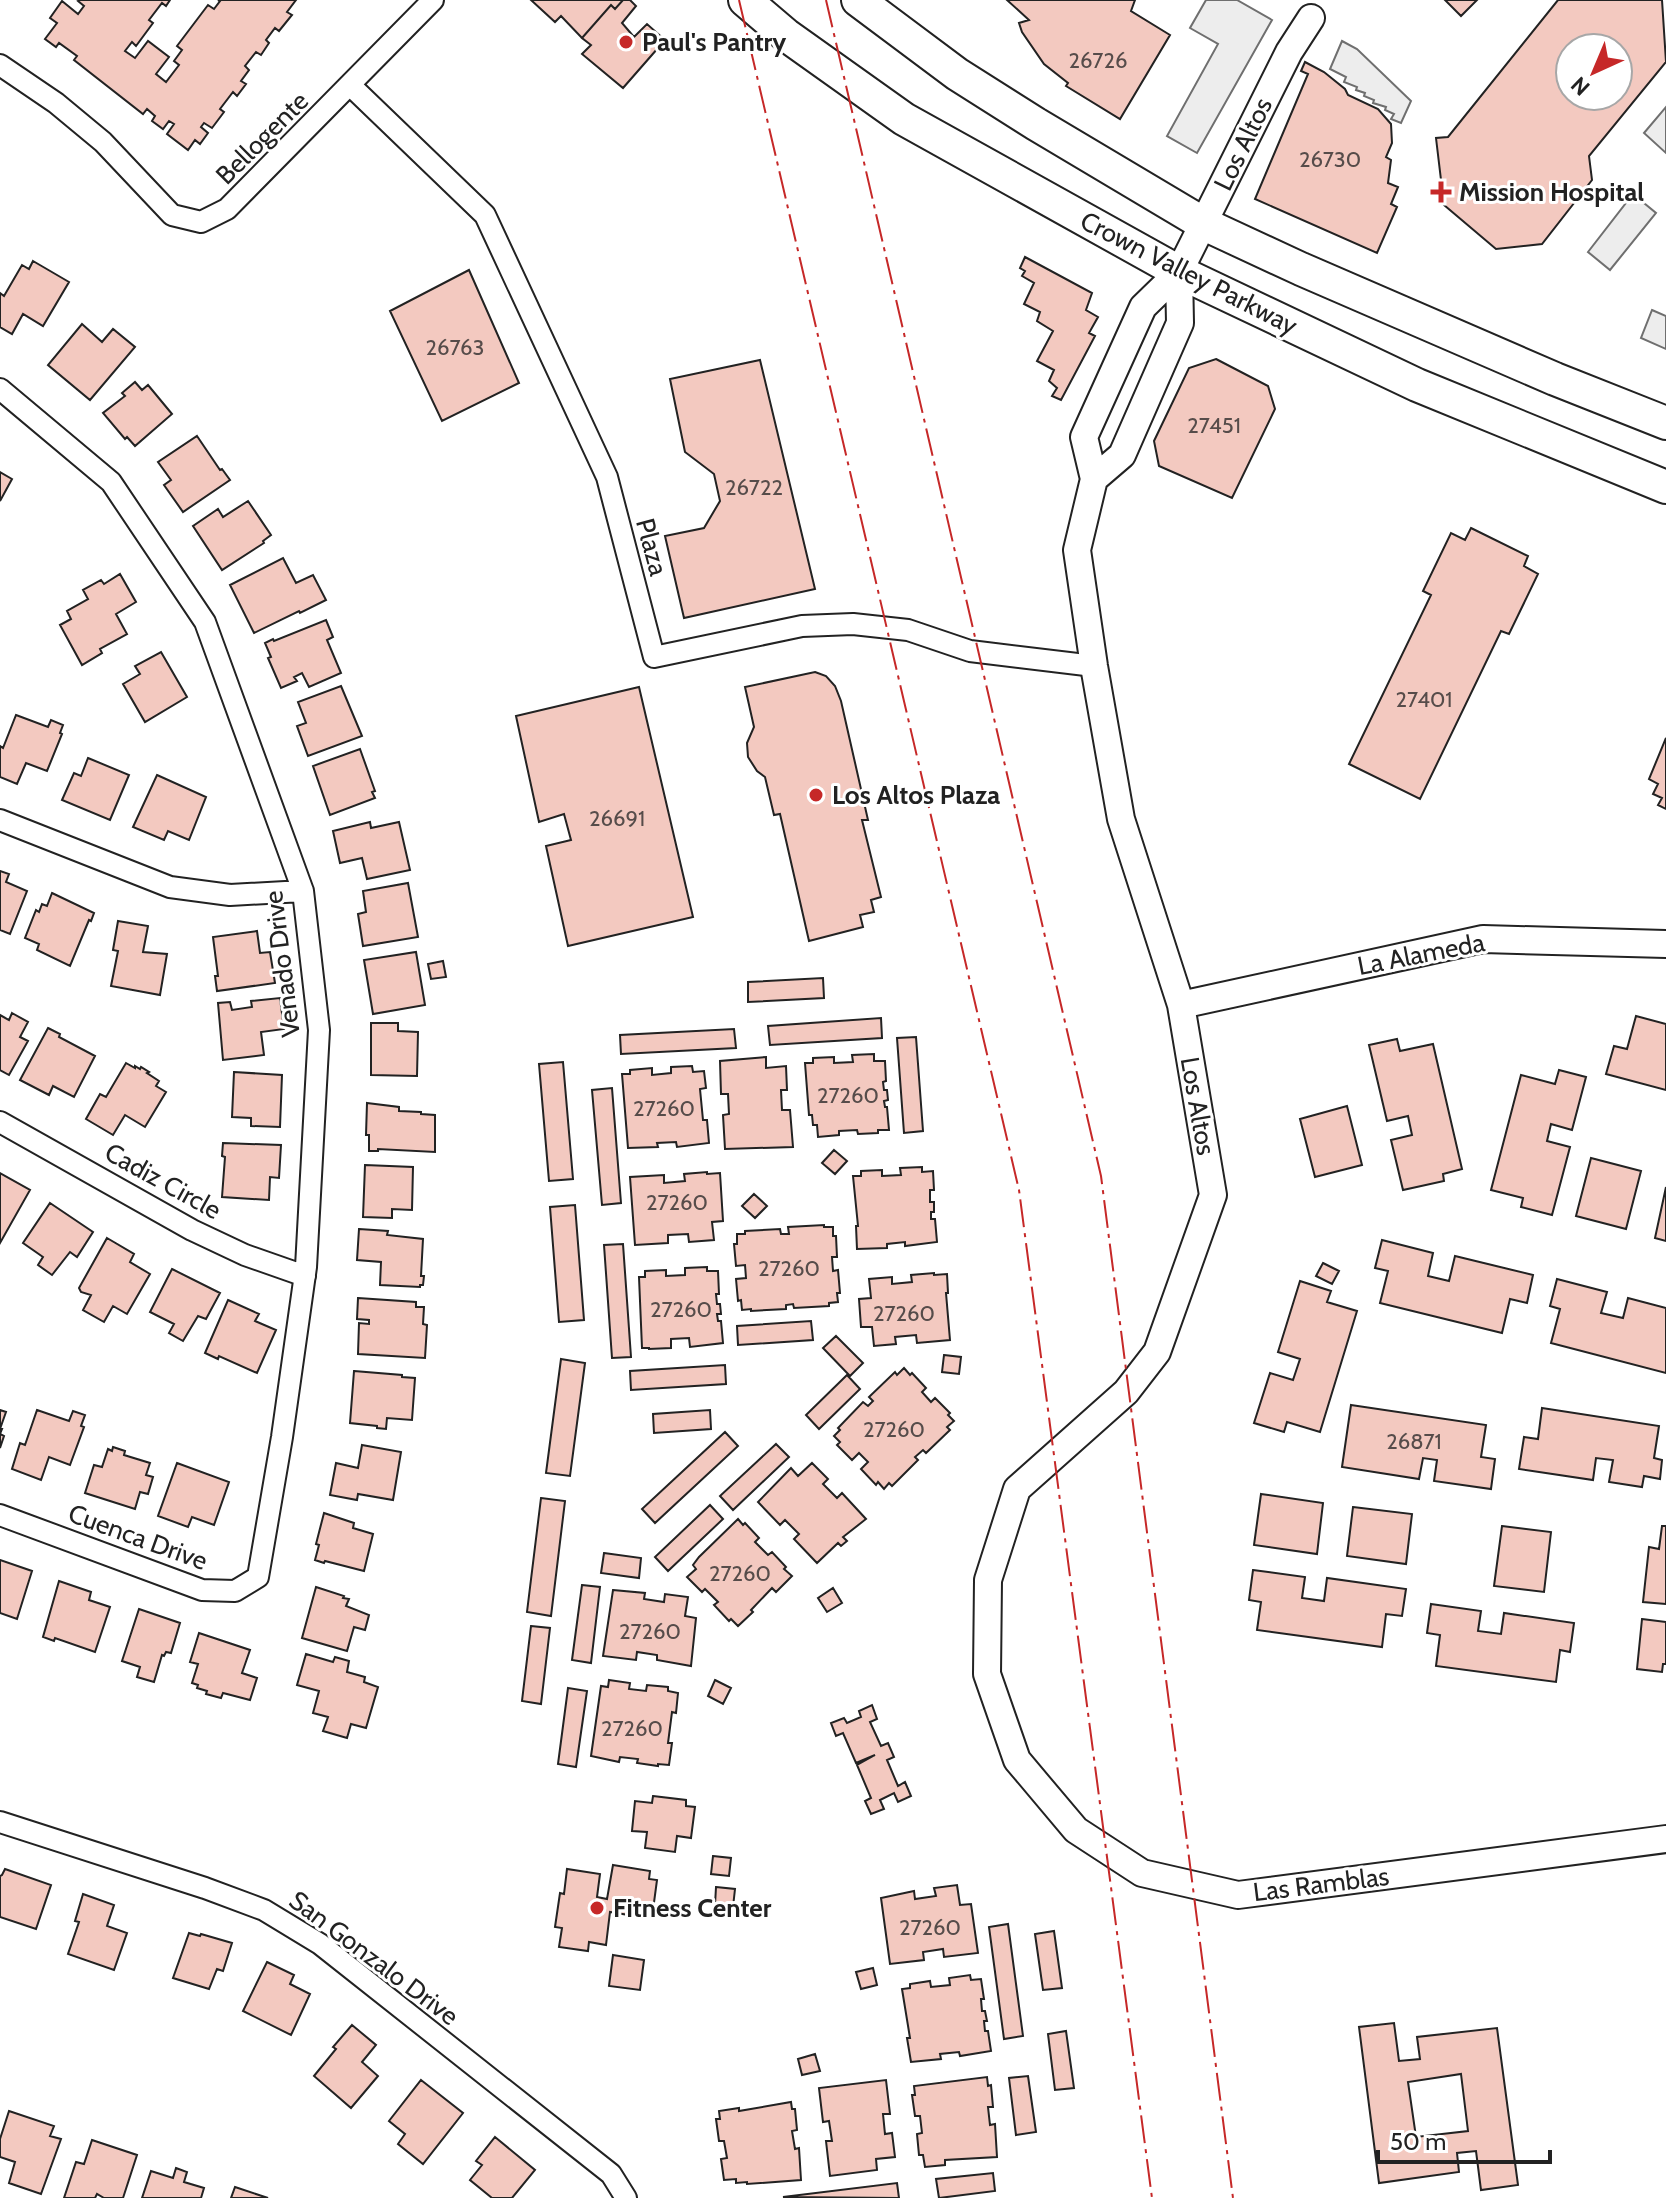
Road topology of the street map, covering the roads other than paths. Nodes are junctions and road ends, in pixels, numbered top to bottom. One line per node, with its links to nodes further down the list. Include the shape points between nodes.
1 (433, 0): 6 (street, Bellogente)
2 (745, 0): 8 (main road, Crown Valley Parkway, via 904,119)
3 (858, 0): 7 (main road, Crown Valley Parkway, via 957,74)
4 (1311, 18): 7 (street, Los Altos)
5 (0, 65): 6 (street, Bellogente, via 103,142 172,215 201,222 227,209)
6 (351, 86): 13 (street, Plaza, via 485,215 607,477 654,657 802,626 853,624 908,630 970,651)
7 (1204, 224): 8 (street, Los Altos); 10 (main road, Crown Valley Parkway)
8 (1179, 272): 11 (street, Los Altos, via 1180,323 1122,455); 11 (street, Los Altos, via 1143,307 1084,437); 12 (main road, Crown Valley Parkway, via 1417,385)
9 (0, 389): 15 (street, Venado Drive, via 111,482 205,622)
10 (1666, 423)
11 (1094, 479): 13 (street, Los Altos, via 1077,550)
12 (1666, 487)
13 (1094, 666): 17 (street, Los Altos, via 1121,819)
14 (0, 820): 15 (street, via 170,887 230,895)
15 (303, 891): 19 (street, Venado Drive, via 319,1030)
16 (1666, 944): 17 (street, La Alameda, via 1483,939)
17 (1181, 1005): 22 (street, Los Altos, via 1213,1195 1157,1352 1126,1392 1017,1489 988,1580)
18 (0, 1122): 19 (street, Cadiz Circle, via 192,1230)
19 (305, 1276): 21 (street, Venado Drive)
20 (0, 1515): 21 (street, Cuenca Drive, via 202,1590 235,1591)
21 (258, 1577)
22 (987, 1674): 24 (street, Las Ramblas, via 1017,1760 1076,1830 1142,1873 1238,1895)
23 (0, 1822): 25 (street, San Gonzalo Drive, via 275,1916 320,1944 611,2174)
24 (1666, 1839)
25 (626, 2198)

